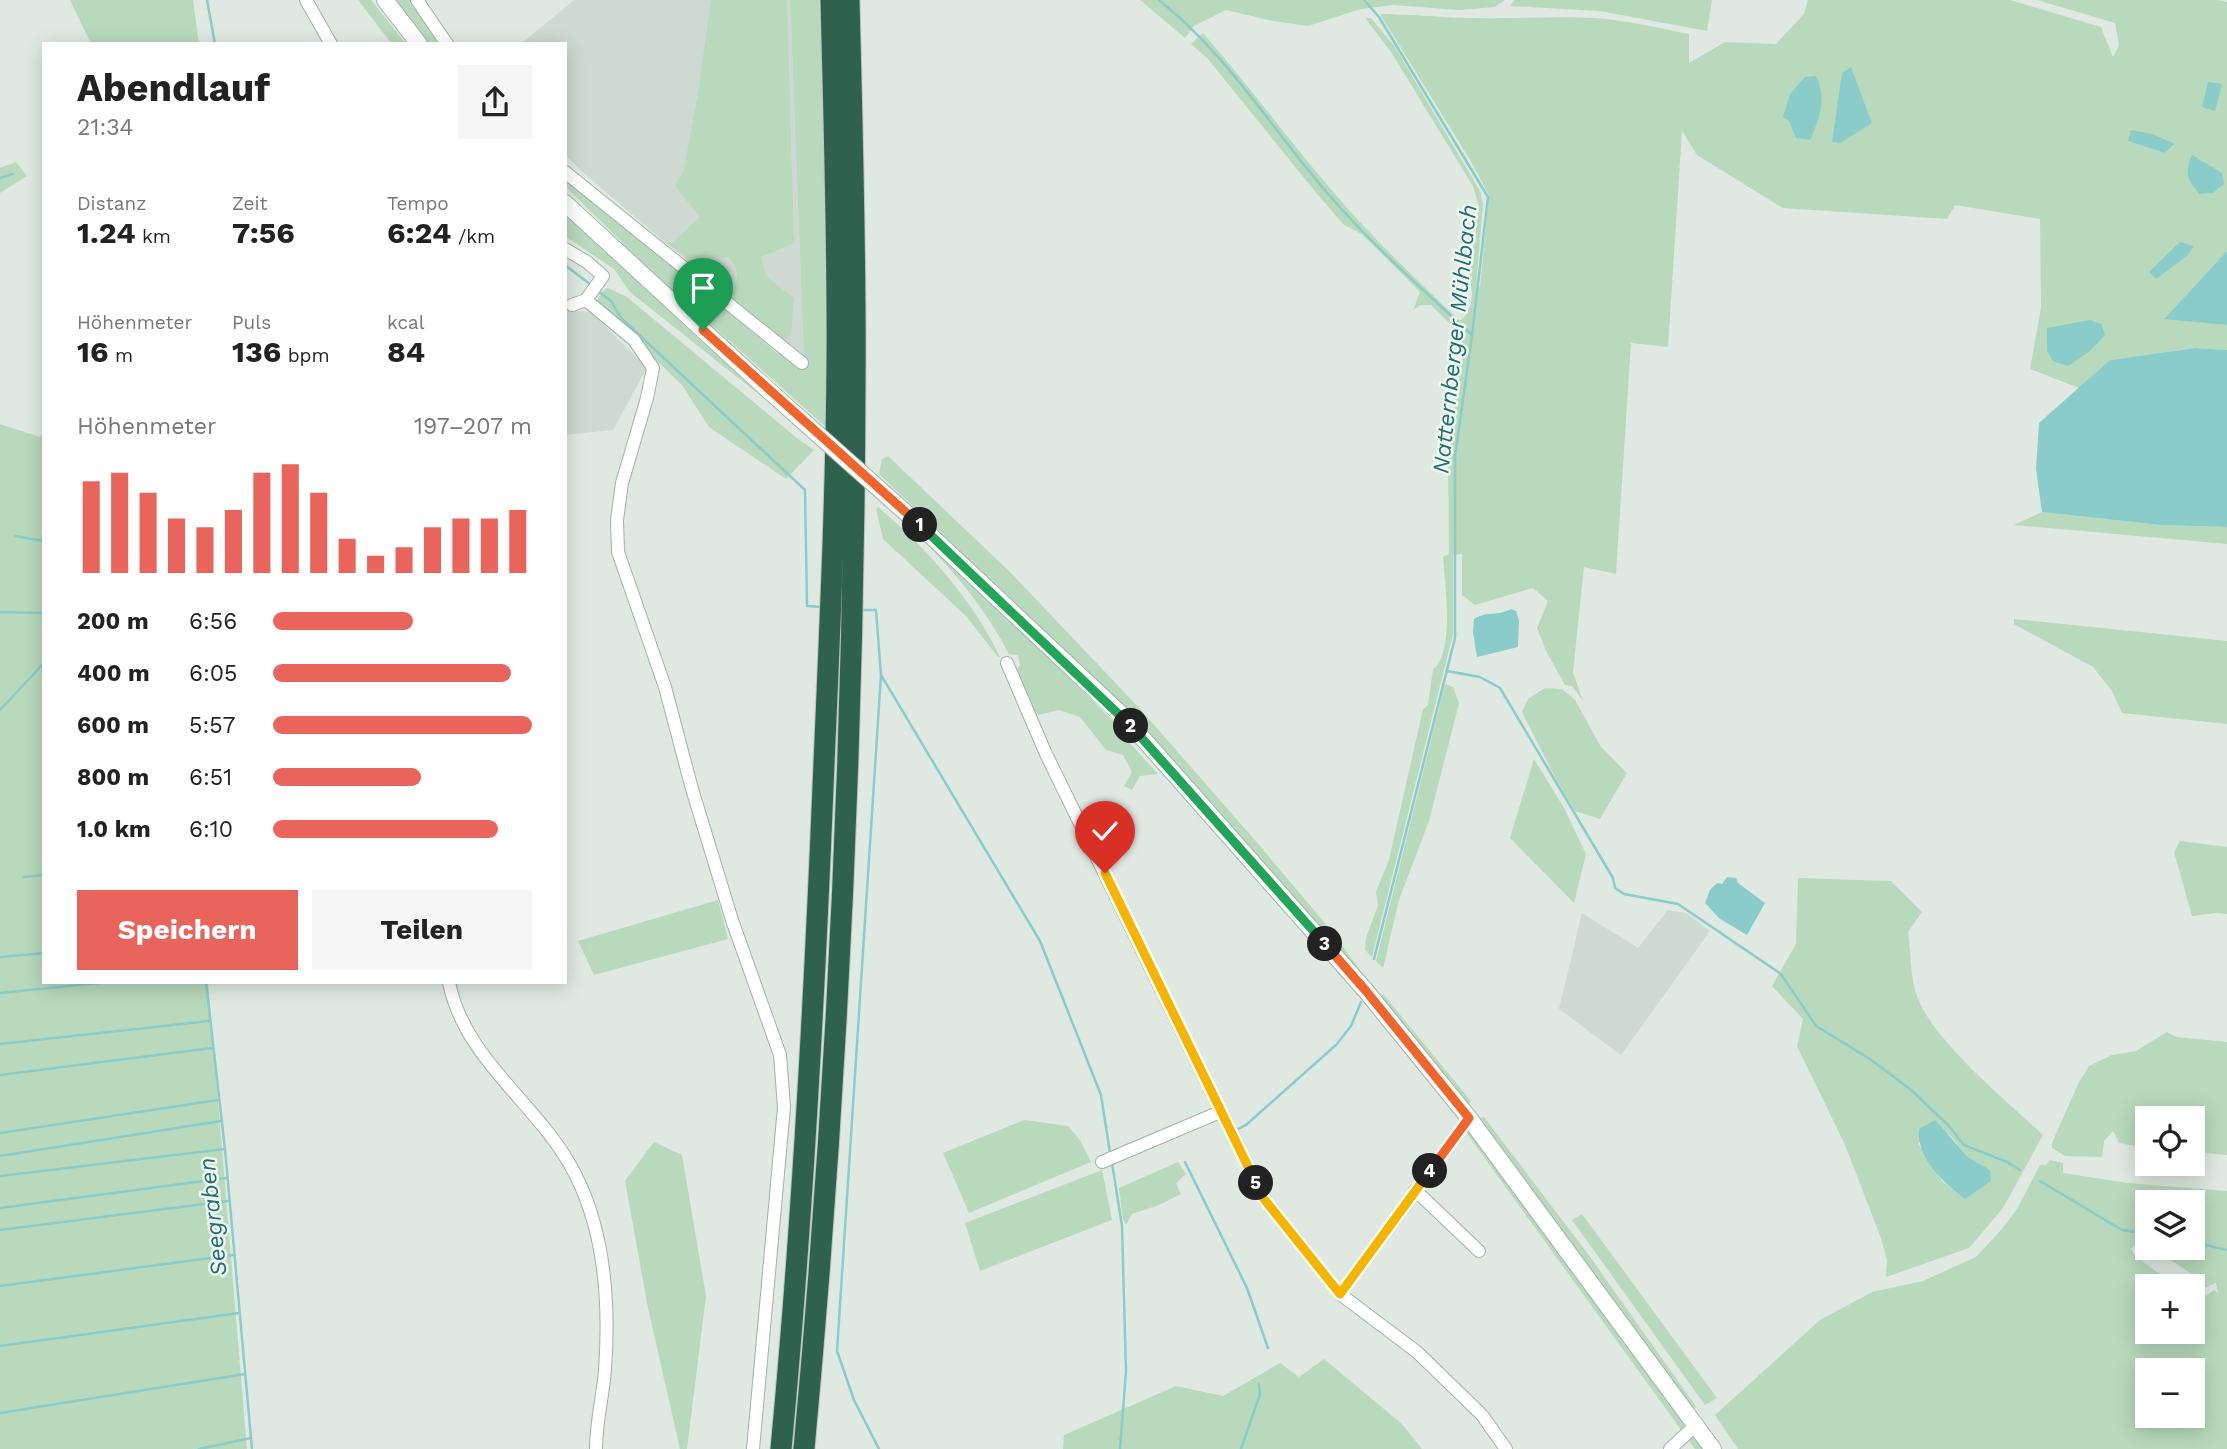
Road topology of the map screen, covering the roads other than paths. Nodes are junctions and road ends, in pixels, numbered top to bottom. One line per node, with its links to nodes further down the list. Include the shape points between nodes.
1 (306, 0): 6 (street)
2 (385, 0): 7 (main road)
3 (417, 0): 8 (street)
4 (831, 0): 15 (highway)
5 (849, 0): 15 (highway, via 855,368)
6 (330, 42)
7 (417, 42)
8 (446, 42)
9 (567, 174): 14 (street)
10 (567, 205): 20 (main road, bridge, via 1123,716 1366,991)
11 (567, 250): 12 (street, via 603,276)
12 (592, 292): 13 (street); 27 (street, via 653,368 622,483 618,552 666,687 732,920 780,1055 784,1107)
13 (572, 305)
14 (803, 363)
15 (841, 596): 16 (highway)
16 (841, 618): 28 (highway); 29 (highway, via 838,995)
17 (1007, 663): 19 (street, via 1046,754)
18 (450, 984): 26 (street, via 462,1019 481,1051 550,1135 585,1194 606,1285 608,1325)
19 (1220, 1112): 21 (street); 24 (street, via 1264,1199)
20 (1469, 1118): 22 (street); 25 (main road)
21 (1108, 1160)
22 (1416, 1190): 23 (street); 24 (street)
23 (1479, 1251)
24 (1340, 1294): 30 (street, via 1417,1352 1482,1415)
25 (1696, 1424): 31 (street); 32 (main road)
26 (596, 1449)
27 (753, 1449)
28 (781, 1449)
29 (804, 1449)
30 (1506, 1449)
31 (1670, 1449)
32 (1713, 1449)

